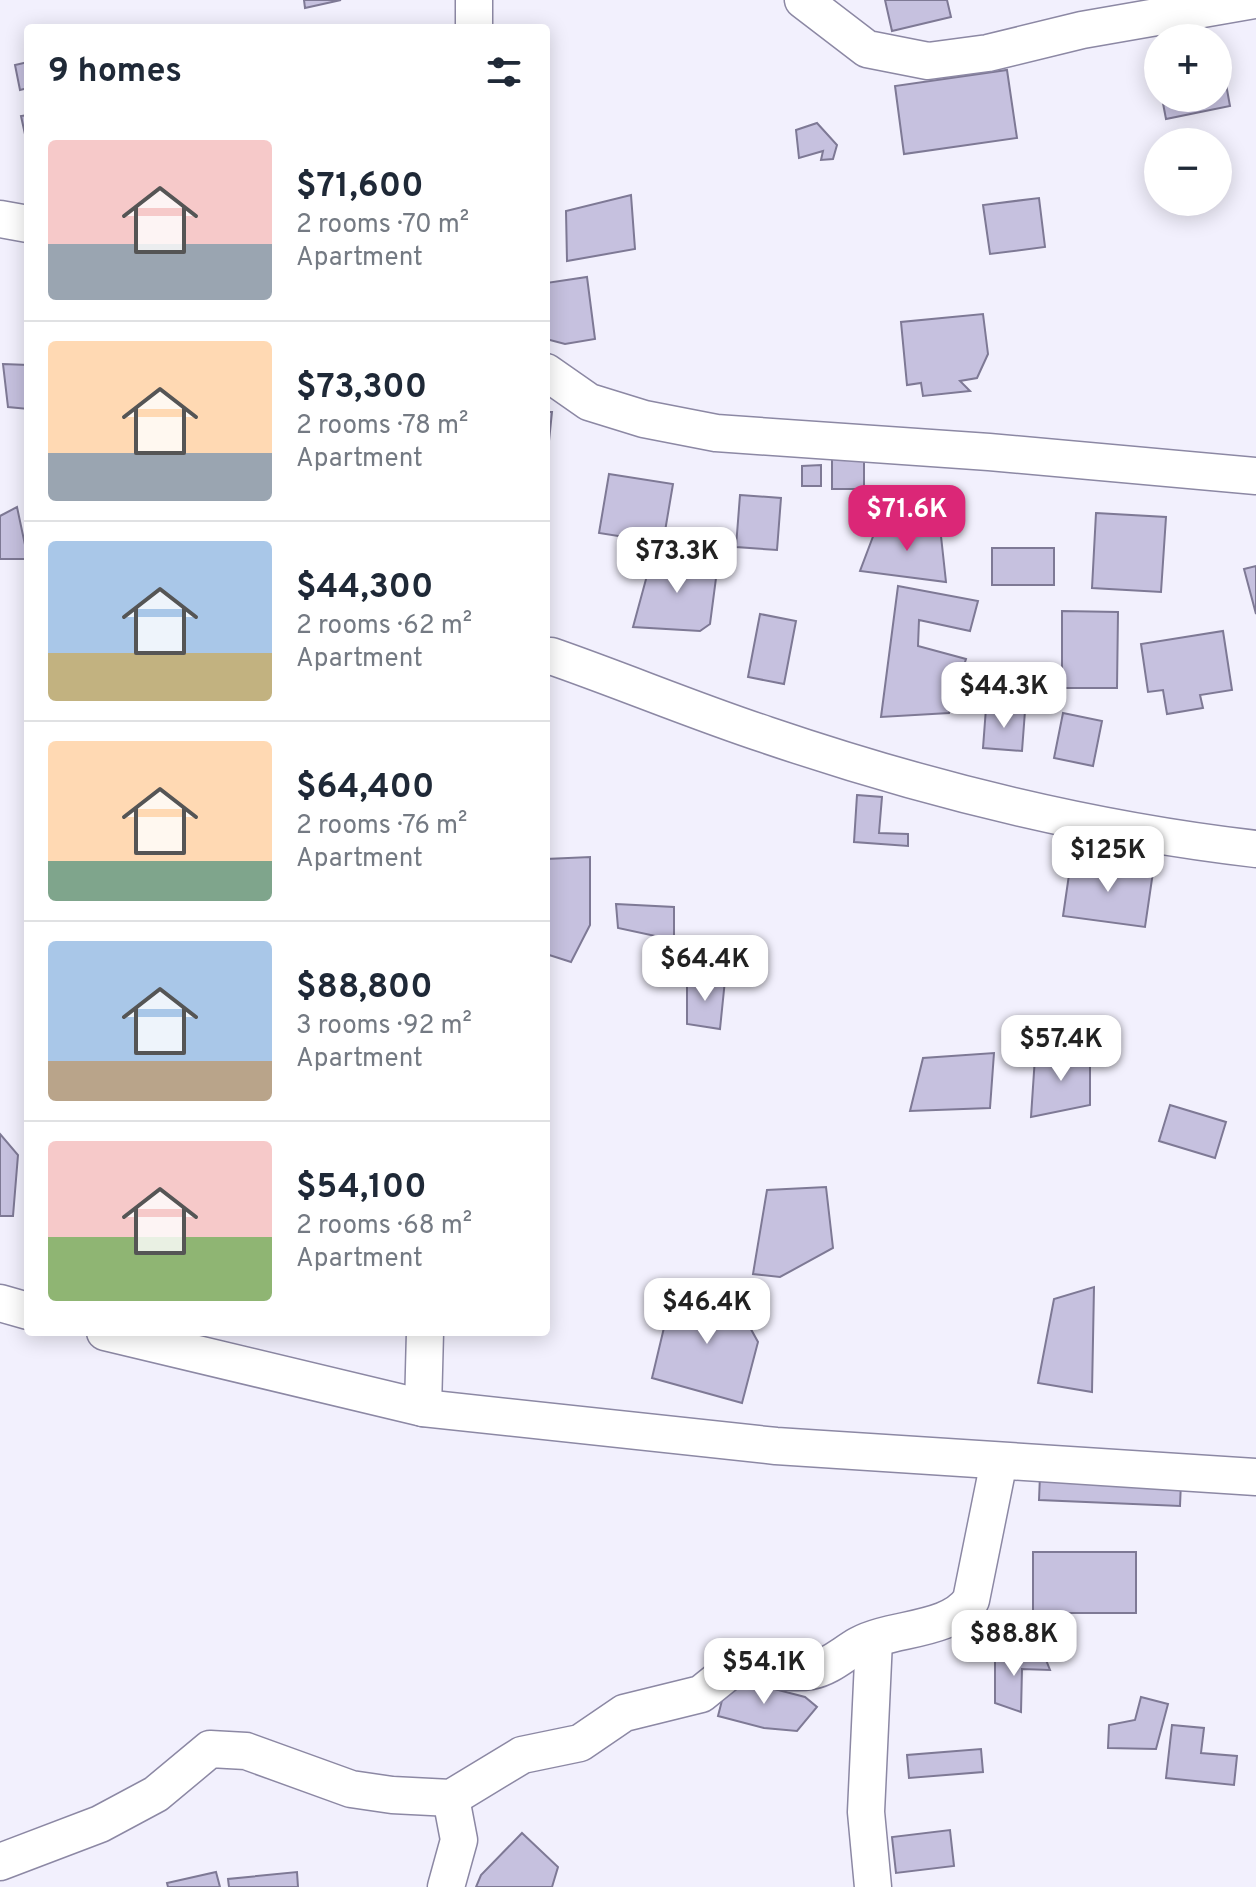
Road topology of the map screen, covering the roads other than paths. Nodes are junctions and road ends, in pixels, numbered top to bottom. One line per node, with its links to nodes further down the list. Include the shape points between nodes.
1 (474, 0): 4 (street)
2 (803, 0): 3 (street, via 867,49 928,61)
3 (1254, 0)
4 (474, 24)
5 (0, 219): 6 (street)
6 (24, 223)
7 (550, 375): 8 (street, via 589,402 716,433)
8 (1256, 476)
9 (551, 656): 10 (street, via 768,736 990,801 1161,838)
10 (1256, 849)
11 (0, 1303): 12 (street)
12 (24, 1310)
13 (122, 1336): 15 (street)
14 (425, 1336): 15 (street)
15 (423, 1408): 16 (street, via 776,1446)
16 (999, 1461): 17 (street); 18 (street, via 977,1578 965,1609)
17 (1256, 1477)
18 (874, 1640): 19 (street, via 810,1671 737,1665 701,1694 624,1713 580,1743 522,1755); 22 (street, via 866,1812)
19 (451, 1798): 20 (street, via 351,1789 246,1751 210,1749 156,1794 100,1824); 21 (street, via 459,1840)
20 (0, 1862)
21 (446, 1887)
22 (873, 1887)

